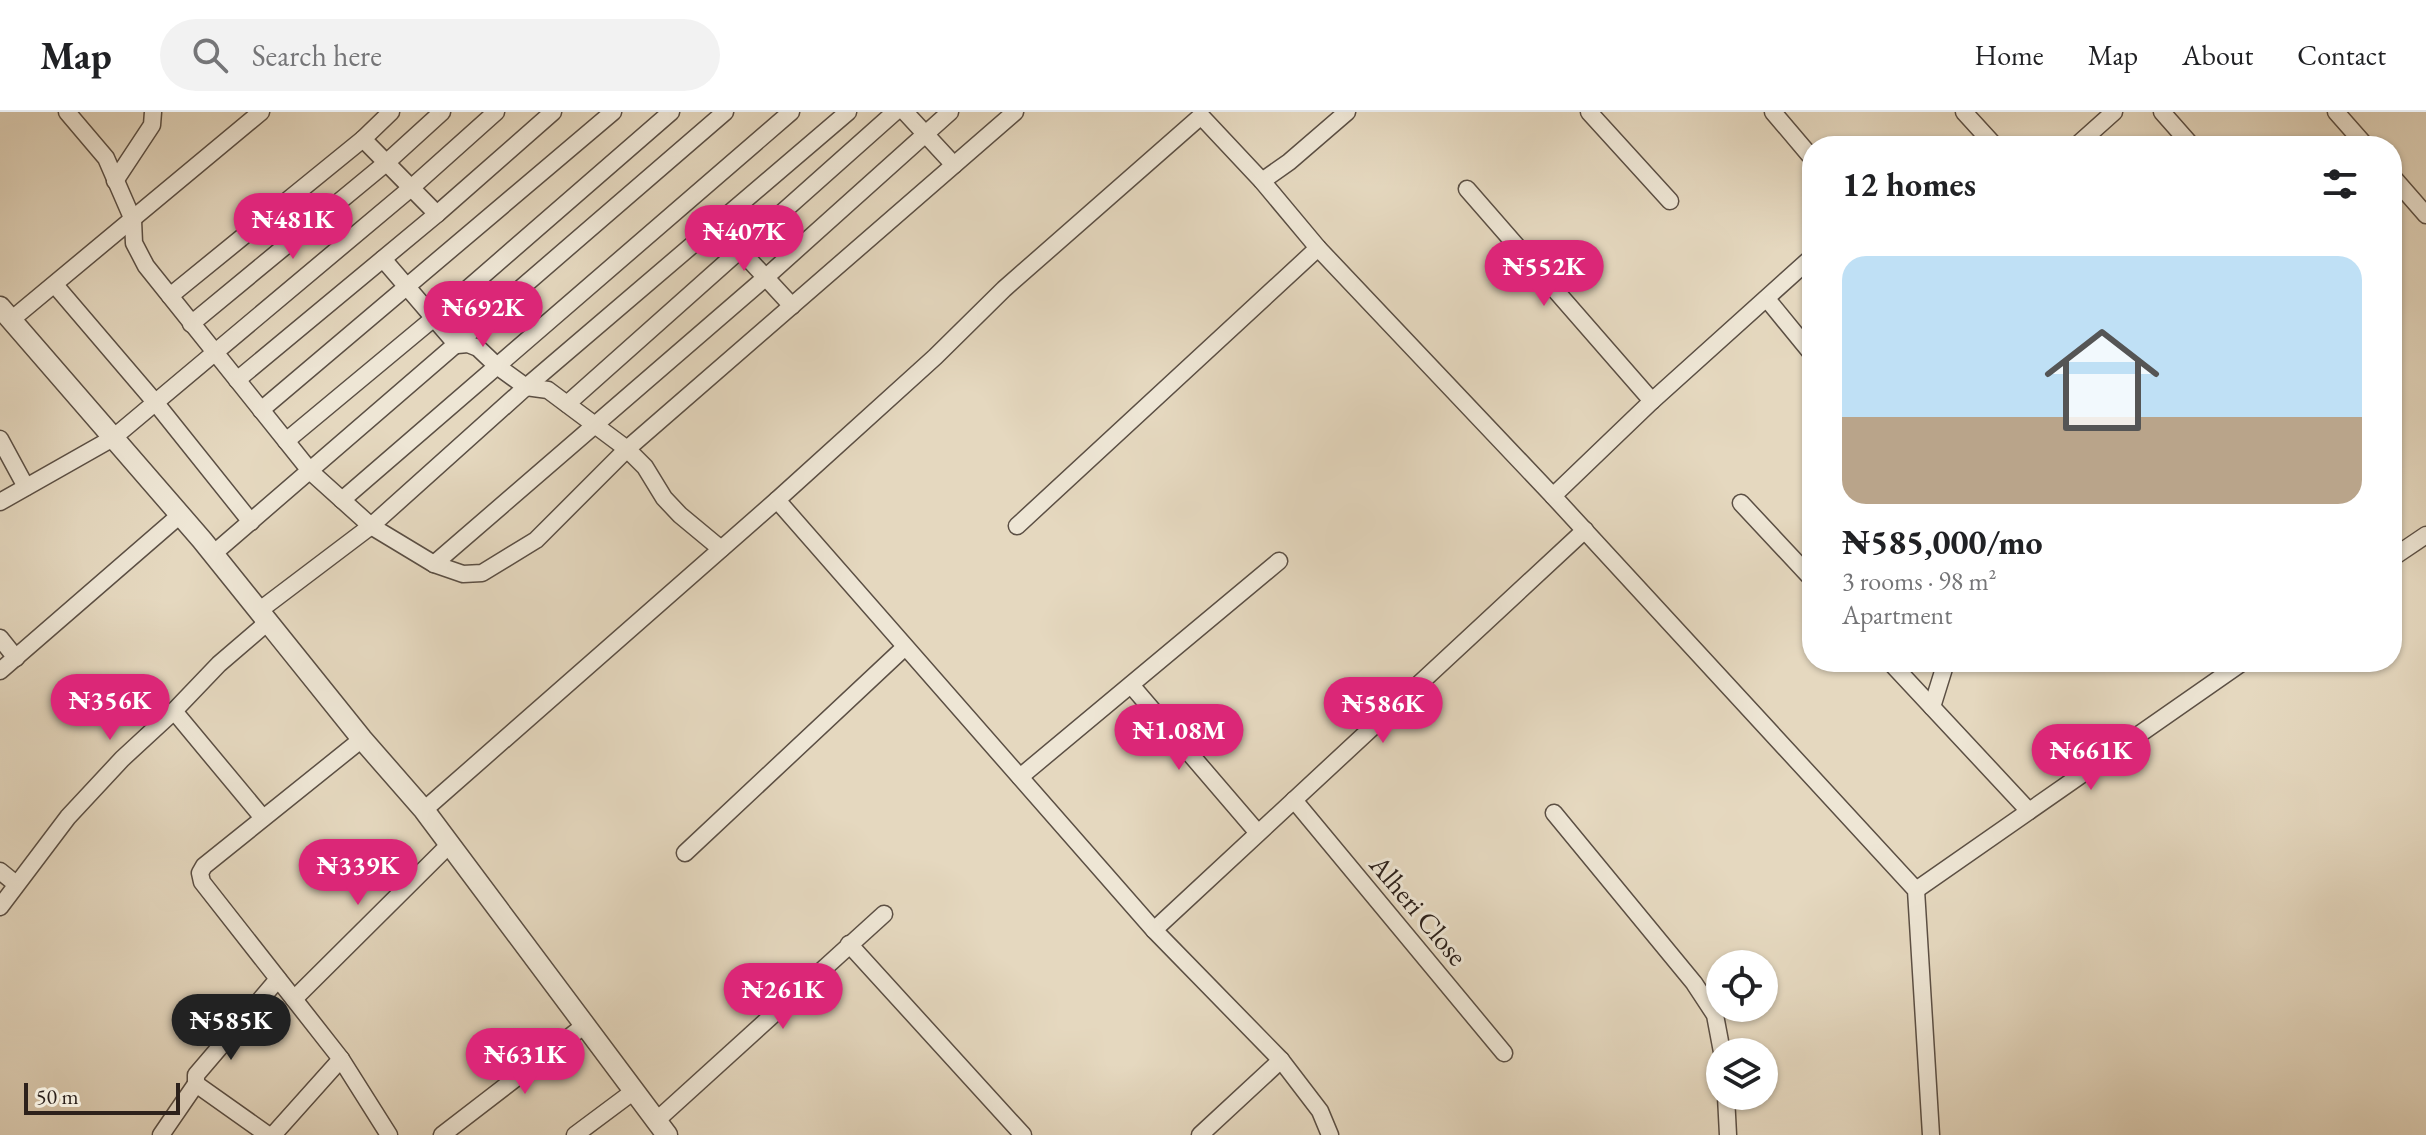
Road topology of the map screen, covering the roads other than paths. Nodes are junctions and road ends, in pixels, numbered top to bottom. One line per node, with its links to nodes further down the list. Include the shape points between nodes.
1 (67, 112): 34 (street, via 106,158)
2 (153, 112): 34 (street, via 152,125)
3 (261, 112): 42 (street)
4 (391, 112): 30 (street)
5 (442, 112): 32 (street)
6 (496, 112): 37 (street)
7 (553, 112): 40 (street)
8 (613, 112): 50 (street)
9 (671, 112): 55 (street)
10 (791, 112): 60 (street)
11 (848, 112): 43 (street)
12 (895, 112): 45 (street)
13 (905, 112): 25 (street)
14 (950, 112): 25 (street)
15 (1015, 112): 33 (street)
16 (1347, 112): 35 (street)
17 (1589, 112): 39 (street)
18 (1773, 112): 31 (street)
19 (1964, 112): 26 (street)
20 (2114, 112): 27 (street)
21 (2162, 112): 28 (street)
22 (2336, 112): 29 (street)
23 (1204, 114): 35 (street); 76 (street, via 1049,248)
24 (715, 115): 58 (street)
25 (925, 134): 33 (street); 48 (street)
26 (1986, 136)
27 (2087, 136)
28 (2183, 136)
29 (2357, 136)
30 (363, 139): 32 (street); 51 (street)
31 (1802, 146)
32 (386, 163): 37 (street); 56 (street)
33 (954, 165): 53 (street)
34 (115, 181): 42 (street)
35 (1262, 181): 44 (street)
36 (2402, 187): 41 (street)
37 (411, 188): 40 (street); 59 (street)
38 (1467, 189): 63 (street)
39 (1670, 201)
40 (437, 214): 46 (street)
41 (2426, 215)
42 (133, 220): 49 (street); 51 (street, via 134,243)
43 (717, 225): 45 (street); 62 (street)
44 (1318, 248): 74 (street); 82 (street)
45 (740, 250): 48 (street); 65 (street)
46 (383, 259): 50 (street); 61 (street)
47 (1802, 266): 52 (street)
48 (765, 278): 53 (street); 67 (street)
49 (55, 285): 54 (street); 64 (street)
50 (407, 287): 55 (street); 66 (street)
51 (170, 296): 56 (street)
52 (1767, 299): 57 (street); 63 (street)
53 (792, 306): 71 (street)
54 (6, 314): 68 (street)
55 (434, 318): 58 (street); 70 (street)
56 (191, 324): 59 (street)
57 (1802, 342)
58 (457, 345): 60 (street, via 478,348); 72 (street)
59 (214, 354): 61 (street); 64 (street)
60 (497, 366): 62 (street); 75 (street)
61 (237, 380): 66 (street)
62 (526, 387): 65 (street, via 548,390); 81 (street)
63 (1652, 401): 74 (street)
64 (155, 402): 68 (street); 80 (street)
65 (567, 404): 67 (street)
66 (261, 410): 70 (street)
67 (594, 424): 71 (street); 89 (street)
68 (113, 438): 73 (street); 79 (street)
69 (0, 439): 73 (street)
70 (286, 441): 72 (street)
71 (627, 449): 85 (street, via 664,498); 89 (street, via 536,540 482,573 463,574)
72 (311, 472): 75 (street); 80 (street)
73 (26, 487): 77 (street)
74 (1553, 496): 83 (street)
75 (342, 500): 81 (street)
76 (777, 500): 85 (street); 93 (street)
77 (0, 502)
78 (1741, 503): 90 (street)
79 (180, 515): 87 (street); 94 (street)
80 (251, 522): 87 (street)
81 (371, 526): 89 (street); 91 (street)
82 (1017, 526)
83 (1585, 530): 104 (street); 114 (street)
84 (2426, 535): 86 (street)
85 (721, 549): 105 (street)
86 (2402, 551)
87 (213, 554): 91 (street)
88 (1279, 561): 99 (street)
89 (434, 564)
90 (1802, 568)
91 (264, 616): 101 (street); 102 (street)
92 (0, 638): 94 (street)
93 (905, 647): 103 (street); 111 (street)
94 (16, 658): 95 (street)
95 (0, 671)
96 (1899, 672): 100 (street)
97 (1943, 672): 100 (street)
98 (2229, 672): 106 (street)
99 (1131, 685): 103 (street); 109 (street)
100 (1932, 707): 106 (street)
101 (174, 711): 108 (street); 113 (street, via 78,805)
102 (362, 739): 105 (street); 108 (street)
103 (1020, 777): 117 (street)
104 (1294, 800): 109 (street); 123 (street, Alheri Close)
105 (424, 810): 110 (street)
106 (2029, 811): 114 (street)
107 (1554, 813): 122 (street, via 1694,983 1715,1015)
108 (263, 818): 119 (street, via 200,873)
109 (1258, 833): 117 (street)
110 (450, 844): 120 (street); 121 (street)
111 (685, 853)
112 (0, 871): 113 (street)
113 (16, 884): 115 (street)
114 (1916, 890): 139 (street)
115 (0, 907)
116 (884, 914): 118 (street)
117 (1154, 930): 125 (street)
118 (849, 944): 129 (street); 135 (street)
119 (278, 979): 120 (street); 126 (street, via 201,1066)
120 (294, 999): 124 (street)
121 (585, 1025): 127 (street); 133 (street)
122 (1719, 1038)
123 (1504, 1053)
124 (341, 1059): 130 (street); 132 (street)
125 (1281, 1060): 136 (street); 137 (street, via 1320,1111)
126 (196, 1084): 131 (street); 132 (street)
127 (634, 1091): 129 (street); 134 (street)
128 (1727, 1110): 138 (street)
129 (662, 1127)
130 (387, 1134)
131 (161, 1135)
132 (270, 1135)
133 (442, 1135)
134 (575, 1135)
135 (1023, 1135)
136 (1200, 1135)
137 (1330, 1135)
138 (1728, 1135)
139 (1931, 1135)

